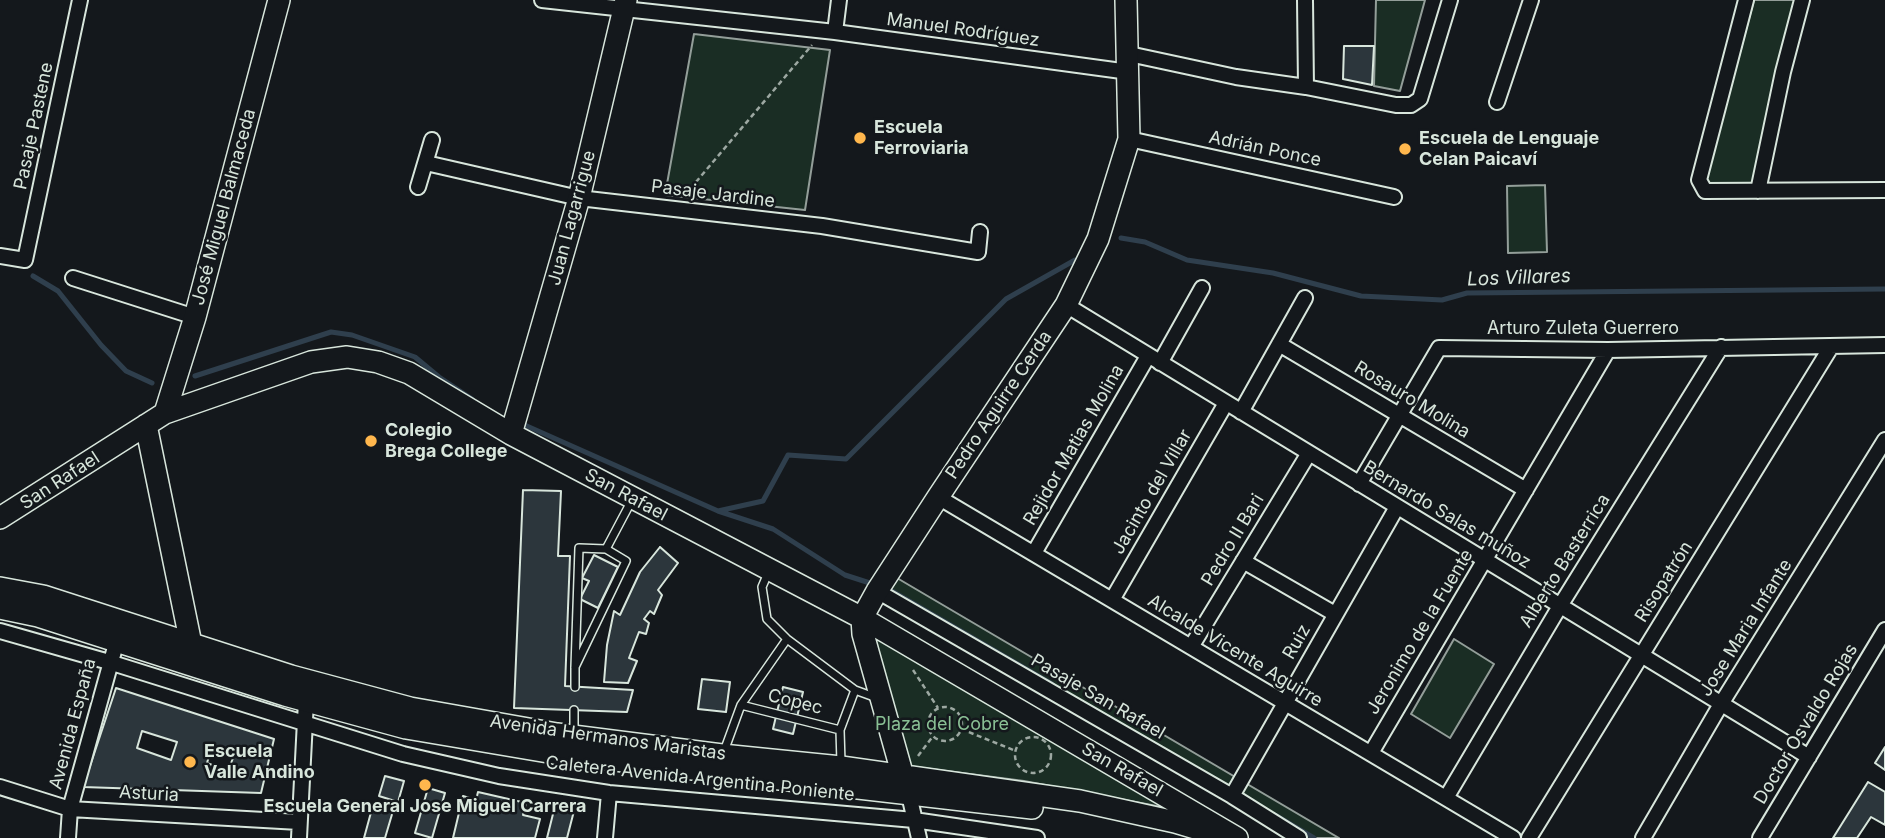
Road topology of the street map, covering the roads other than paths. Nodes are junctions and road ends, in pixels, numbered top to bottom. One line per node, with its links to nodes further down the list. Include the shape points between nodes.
1 (80, 0): 25 (street, Pasaje Pastene, via 25,260)
2 (279, 0): 30 (street, José Miguel Balmaceda)
3 (542, 0): 11 (street, Manuel Rodríguez)
4 (839, 0): 12 (street)
5 (1126, 0): 13 (street, Pedro Aguirre Cerda)
6 (1305, 0): 14 (street)
7 (1450, 0): 14 (street, Manuel Rodríguez, via 1420,99 1411,105)
8 (1531, 0): 15 (street)
9 (1746, 0): 21 (street, via 1699,180 1705,191)
10 (1802, 0): 21 (street)
11 (625, 5): 12 (street, Manuel Rodríguez); 23 (street, Juan Lagarrigue)
12 (829, 32): 13 (street, Manuel Rodríguez)
13 (1129, 63): 14 (street, Manuel Rodríguez); 16 (street, Pedro Aguirre Cerda)
14 (1306, 87)
15 (1497, 102)
16 (1129, 139): 22 (street, Adrián Ponce); 29 (street, Pedro Aguirre Cerda, via 1098,239)
17 (432, 140): 18 (street)
18 (426, 163): 19 (street); 23 (street, Pasaje Jardine)
19 (418, 187)
20 (1885, 190): 21 (street)
21 (1758, 191)
22 (1394, 197)
23 (579, 198): 24 (street, Pasaje Jardine, via 822,226 978,252); 42 (street, Juan Lagarrigue)
24 (980, 232)
25 (0, 256)
26 (72, 278): 30 (street)
27 (1202, 288): 36 (street, Rejidor Matias Molina)
28 (1305, 298): 31 (street)
29 (1066, 306): 36 (street, Bernardo Salas muñoz); 47 (street, Pedro Aguirre Cerda)
30 (195, 317): 39 (street, José Miguel Balmaceda)
31 (1279, 344): 38 (street); 40 (street, Rosauro Molina)
32 (1885, 345): 34 (street, Arturo Zuleta Guerrero)
33 (1721, 347): 34 (street, Arturo Zuleta Guerrero); 35 (street, Arturo Zuleta Guerrero); 59 (street, Alberto Basterrica)
34 (1831, 347): 69 (street, Risopatrón)
35 (1608, 350): 40 (street, Arturo Zuleta Guerrero, via 1438,348); 46 (street, Jeronimo de la Fuente)
36 (1154, 360): 37 (street, Bernardo Salas muñoz); 52 (street, Rejidor Matias Molina)
37 (1226, 403): 38 (street, Bernardo Salas muñoz); 58 (street, Jacinto del Villar)
38 (1241, 412): 44 (street, Bernardo Salas muñoz)
39 (165, 413): 41 (street, San Rafael); 42 (street, San Rafael, via 311,362 347,357 409,373)
40 (1398, 413): 45 (street, Arturo Zuleta Guerrero); 46 (street, Rosauro Molina)
41 (146, 425): 50 (street, San Rafael); 67 (street)
42 (511, 434): 48 (street, San Rafael)
43 (1885, 440): 77 (street, Jose Maria Infante)
44 (1309, 453): 45 (street, Bernardo Salas muñoz); 54 (street, Pedro II Bari)
45 (1359, 484): 49 (street, Bernardo Salas muñoz)
46 (1526, 490): 53 (street, Jeronimo de la Fuente)
47 (938, 497): 52 (street, Alcalde Vicente Aguirre); 57 (street, Pedro Aguirre Cerda)
48 (633, 499): 51 (lane); 55 (street, San Rafael)
49 (1397, 507): 53 (street, Bernardo Salas muñoz); 61 (street, Ruiz)
50 (0, 518)
51 (606, 549): 71 (lane, via 626,561); 71 (lane, via 579,548)
52 (1034, 554): 58 (street, Alcalde Vicente Aguirre)
53 (1485, 560): 59 (street, Bernardo Salas muñoz); 83 (street, Jeronimo de la Fuente)
54 (1242, 561): 61 (street); 68 (street, Pedro II Bari)
55 (770, 569): 62 (street, San Rafael); 66 (lane, Copec, via 762,587 767,619)
56 (0, 588): 65 (street, Avenida Hermanos Maristas, via 43,596)
57 (877, 591): 62 (street, Pedro Aguirre Cerda); 90 (street, Pasaje San Rafael)
58 (1112, 600): 68 (street, Alcalde Vicente Aguirre)
59 (1560, 606): 69 (street, Bernardo Salas muñoz); 91 (street, Alberto Basterrica)
60 (0, 608): 65 (street, Avenida Hermanos Maristas)
61 (1335, 614): 76 (street, Ruiz)
62 (862, 618): 74 (street); 102 (street, San Rafael)
63 (1885, 630): 85 (street, Doctor Osvaldo Rojas)
64 (0, 631): 70 (street, Caletera Avenida Argentina Poniente)
65 (119, 631): 67 (street, Avenida Hermanos Maristas); 70 (street, Avenida España); 75 (street, Avenida Hermanos Maristas)
66 (787, 639): 73 (lane, Copec); 78 (lane, Copec)
67 (191, 644): 82 (street, Avenida Hermanos Maristas, via 410,708)
68 (1191, 647): 76 (street, Alcalde Vicente Aguirre)
69 (1642, 655): 77 (street, Bernardo Salas muñoz); 105 (street, Risopatrón)
70 (109, 662): 80 (street, Caletera Avenida Argentina Poniente); 92 (street, Avenida España)
71 (575, 667): 72 (lane)
72 (575, 687)
73 (855, 690): 74 (lane, Copec); 81 (lane, Copec)
74 (882, 700): 87 (street)
75 (306, 701): 80 (street); 87 (street, Avenida Hermanos Maristas, via 406,728 554,753)
76 (1285, 703): 83 (street, Alcalde Vicente Aguirre); 90 (street, Ruiz)
77 (1721, 704): 85 (street, Bernardo Salas muñoz); 106 (street, Jose Maria Infante)
78 (741, 705): 81 (lane, Copec); 84 (lane, Copec)
79 (574, 710): 82 (lane)
80 (306, 723): 89 (street, Caletera Avenida Argentina Poniente, via 402,754 499,776); 94 (street)
81 (840, 730): 86 (lane, Copec)
82 (573, 735): 84 (street, Avenida Hermanos Maristas)
83 (1371, 753): 91 (street, Alcalde Vicente Aguirre)
84 (722, 755): 86 (street, Avenida Hermanos Maristas)
85 (1809, 757): 107 (street, Doctor Osvaldo Rojas)
86 (841, 767): 87 (street, Avenida Hermanos Maristas)
87 (908, 778): 93 (street); 100 (street, Avenida Hermanos Maristas); 101 (street, Avenida Hermanos Maristas, via 1080,801)
88 (0, 787): 92 (street, Asturia)
89 (609, 793): 93 (street, Caletera Avenida Argentina Poniente); 97 (street)
90 (1232, 796): 103 (street, Pasaje San Rafael)
91 (1446, 798): 104 (street, Alcalde Vicente Aguirre)
92 (70, 808): 94 (street, Asturia); 95 (street, Avenida España)
93 (914, 820): 98 (street); 99 (street, Caletera Avenida Argentina Poniente)
94 (299, 822): 96 (street)
95 (68, 838)
96 (299, 838)
97 (605, 838)
98 (919, 838)
99 (1037, 838)
100 (1178, 838)
101 (1228, 838)
102 (1237, 838)
103 (1299, 838)
104 (1513, 838)
105 (1529, 838)
106 (1643, 838)
107 (1760, 838)

